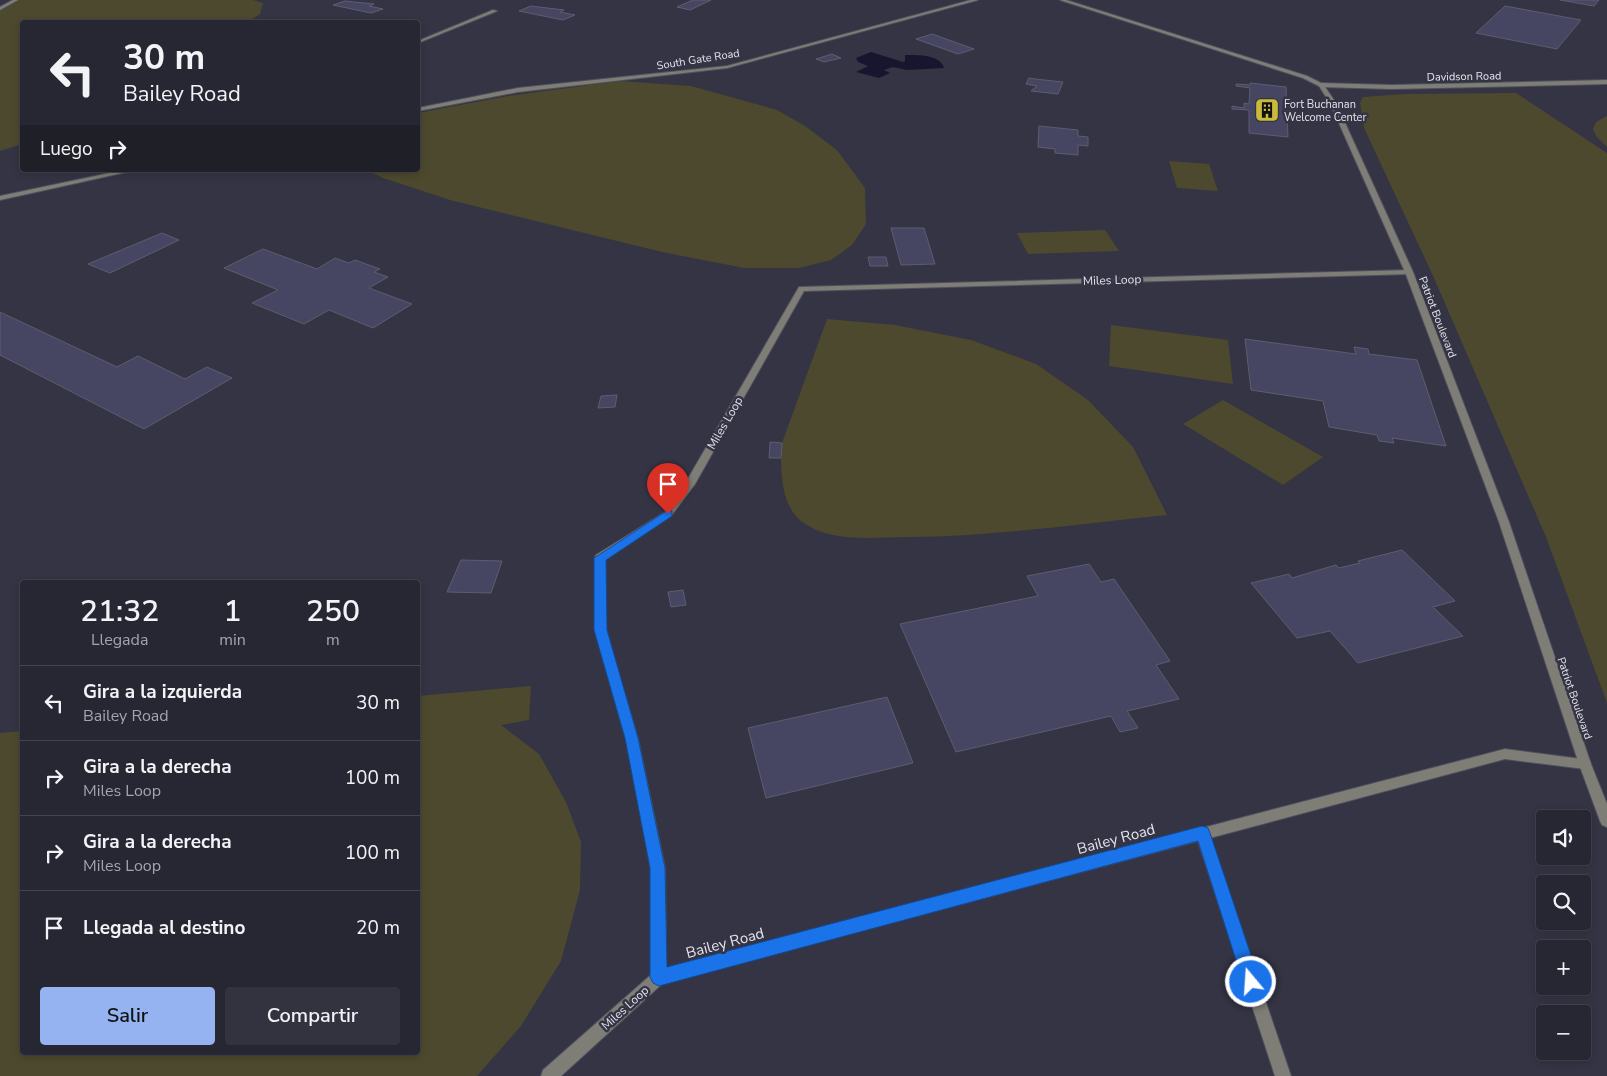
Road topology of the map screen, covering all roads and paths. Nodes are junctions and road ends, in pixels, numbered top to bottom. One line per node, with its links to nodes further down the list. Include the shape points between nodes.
1 (16, 0): 4 (street)
2 (976, 0): 9 (street, South Gate Road, via 727,67 518,90)
3 (1062, 0): 8 (street, via 1284,69)
4 (0, 9)
5 (495, 11): 6 (street)
6 (420, 41)
7 (1607, 82): 8 (street, Davidson Road, via 1392,87)
8 (1322, 85): 12 (street, Patriot Boulevard, via 1334,103)
9 (420, 110)
10 (124, 172): 11 (street)
11 (0, 198)
12 (1409, 272): 13 (street, Patriot Boulevard, via 1504,522); 16 (street, Miles Loop, via 802,289 690,484 668,514 600,558 600,630 632,738 658,868)
13 (1585, 764): 14 (street, Patriot Boulevard); 15 (street, Bailey Road, via 1505,754)
14 (1607, 821)
15 (1202, 833): 16 (street, Bailey Road); 18 (street)
16 (659, 977): 17 (street, Miles Loop)
17 (549, 1076)
18 (1283, 1076)

